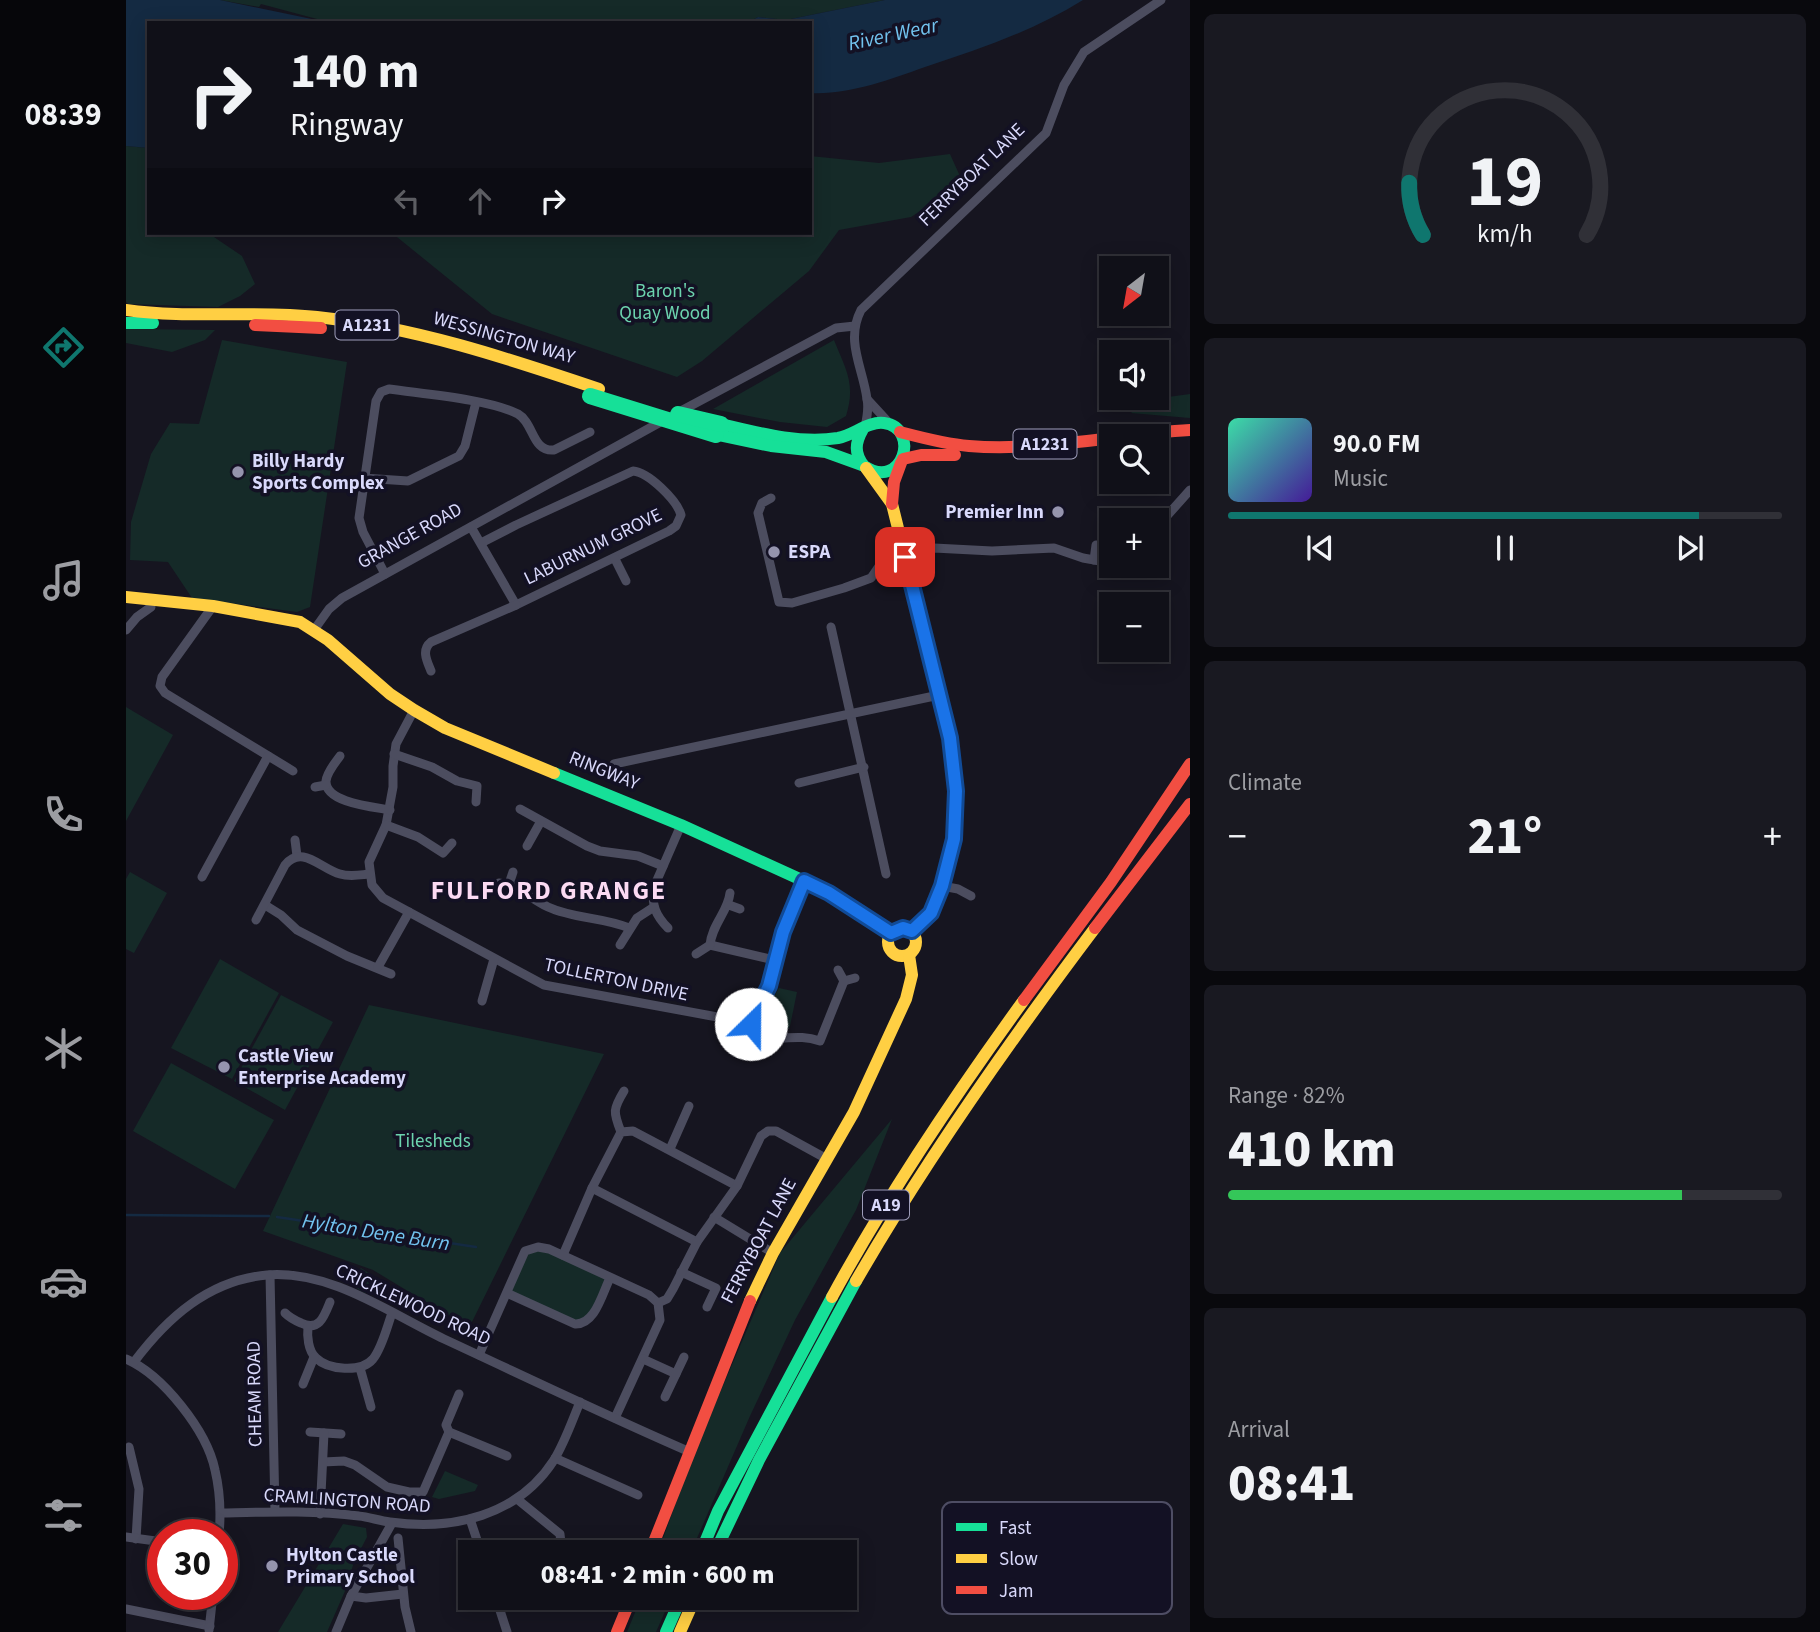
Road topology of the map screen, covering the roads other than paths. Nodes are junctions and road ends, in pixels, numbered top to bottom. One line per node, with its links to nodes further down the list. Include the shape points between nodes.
1 (1161, 0): 4 (street, FERRYBOAT LANE, via 1084,52 1064,85 1046,133 865,305)
2 (126, 310): 5 (main road, WESSINGTON WAY / A1231, via 339,320 444,340)
3 (126, 323): 5 (main road, WESSINGTON WAY / A1231, via 333,329 458,354)
4 (855, 326): 6 (street, via 855,353); 22 (street, GRANGE ROAD, via 836,328)
5 (595, 392): 10 (main road, WESSINGTON WAY / A1231, bridge)
6 (867, 399): 8 (street); 9 (street)
7 (476, 402): 12 (street, via 521,415 538,444 548,450); 18 (street, via 459,456 408,481); 18 (street, via 389,389 381,392)
8 (864, 428): 9 (main road, WESSINGTON WAY, via 882,423); 10 (main road, WESSINGTON WAY / A1231, via 836,439); 17 (main road, via 855,448)
9 (895, 428): 11 (main road, WESSINGTON WAY / A1231, via 941,444 979,446); 16 (main road, via 905,443)
10 (719, 430): 17 (main road, WESSINGTON WAY / A1231, via 788,448 843,454)
11 (1190, 430)
12 (590, 432)
13 (1169, 441): 14 (main road)
14 (1190, 441)
15 (1099, 448): 16 (main road, WESSINGTON WAY / A1231, via 1059,453 936,454)
16 (902, 460): 17 (main road, WESSINGTON WAY, via 883,473); 21 (main road)
17 (864, 466): 21 (main road)
18 (363, 478): 32 (street, via 360,525)
19 (1190, 490): 23 (street)
20 (771, 498): 28 (street, via 762,503 758,513 779,603 844,588 871,578 882,562)
21 (892, 503): 28 (main road)
22 (509, 506): 24 (street); 25 (street, GRANGE ROAD)
23 (1169, 514)
24 (516, 525): 26 (street, LABURNUM GROVE); 29 (street, LABURNUM GROVE, via 619,476 640,471 676,504 680,521)
25 (471, 527): 26 (street, LABURNUM GROVE); 32 (street, GRANGE ROAD)
26 (481, 543): 35 (street, LABURNUM GROVE)
27 (1096, 545): 30 (street)
28 (905, 557): 30 (street, via 934,548 1054,548); 42 (main road)
29 (615, 559): 33 (street); 35 (street, LABURNUM GROVE)
30 (1094, 560): 31 (street)
31 (1099, 560)
32 (385, 574): 40 (street, GRANGE ROAD, via 342,598)
33 (626, 581)
34 (126, 597): 36 (main road)
35 (516, 605): 41 (street, via 431,642 425,650)
36 (213, 606): 40 (main road, via 282,617); 46 (street, via 160,686)
37 (151, 607): 39 (street)
38 (831, 627): 44 (street)
39 (126, 630)
40 (314, 630): 43 (main road, RINGWAY)
41 (431, 671)
42 (939, 695): 44 (street); 74 (main road, via 956,791 954,839)
43 (414, 710): 45 (street); 63 (main road, RINGWAY, via 470,739)
44 (851, 715): 48 (street); 50 (street)
45 (394, 754): 56 (street, via 477,786); 59 (street)
46 (268, 756): 51 (street); 72 (street)
47 (340, 756): 54 (street)
48 (614, 764)
49 (1190, 764): 75 (main road)
50 (864, 767): 53 (street); 71 (street)
51 (293, 771)
52 (1190, 781): 75 (main road, A19)
53 (799, 783)
54 (326, 785): 55 (street); 59 (street, via 342,799)
55 (315, 787)
56 (476, 802)
57 (1190, 804): 75 (main road, A19)
58 (520, 809): 61 (street)
59 (390, 810): 62 (street)
60 (1190, 817): 75 (main road, A19)
61 (541, 821): 66 (street); 68 (street, via 600,851 638,856)
62 (386, 825): 65 (street, via 418,836 443,853); 70 (street, via 372,853)
63 (681, 825): 68 (street); 73 (main road, RINGWAY)
64 (295, 840): 67 (street)
65 (452, 842)
66 (527, 846)
67 (297, 856): 70 (street, via 341,875); 78 (street, via 285,865)
68 (663, 866): 80 (street, via 654,887)
69 (513, 872): 84 (street, via 504,883 547,907)
70 (369, 874): 82 (street, TOLLERTON DRIVE, via 383,898)
71 (886, 874)
72 (202, 877)
73 (804, 881): 87 (main road, RINGWAY); 93 (street)
74 (942, 886): 77 (street); 86 (main road, via 931,913)
75 (1116, 888): 161 (main road, A19, via 978,1065 857,1251); 162 (main road, A19, via 929,1161 808,1367)
76 (730, 893): 79 (street)
77 (971, 895)
78 (265, 905): 83 (street); 94 (street, via 297,930 346,957)
79 (729, 905): 81 (street); 88 (street, via 716,923)
80 (654, 907): 84 (street); 85 (street)
81 (740, 909)
82 (409, 912): 92 (street, TOLLERTON DRIVE); 94 (street)
83 (256, 920)
84 (629, 928): 89 (street)
85 (668, 928)
86 (912, 931): 87 (main road, via 903,928); 91 (main road, via 916,945)
87 (891, 933): 91 (main road, via 891,951)
88 (710, 944): 90 (street); 93 (street)
89 (620, 945)
90 (696, 954)
91 (909, 955): 107 (main road, FERRYBOAT LANE, via 912,975 906,999 869,1082)
92 (494, 959): 99 (street); 100 (street, TOLLERTON DRIVE, via 544,985 719,1019)
93 (775, 960): 100 (street, via 763,998)
94 (378, 967): 96 (street)
95 (838, 970): 98 (street)
96 (391, 974)
97 (855, 978): 98 (street)
98 (844, 981): 101 (street)
99 (482, 1001)
100 (744, 1015): 101 (street, via 767,1037)
101 (820, 1041): 102 (street)
102 (828, 1049)
103 (624, 1091): 105 (street, via 614,1107)
104 (689, 1106): 106 (street)
105 (621, 1132): 106 (street, via 632,1131); 109 (street)
106 (670, 1149): 108 (street)
107 (827, 1158): 108 (street, via 776,1130 768,1131 761,1136); 112 (main road, FERRYBOAT LANE)
108 (737, 1186): 110 (street)
109 (592, 1188): 111 (street); 113 (street)
110 (714, 1217): 111 (street); 112 (street)
111 (696, 1242): 114 (street)
112 (773, 1253): 142 (main road, FERRYBOAT LANE, via 739,1324)
113 (563, 1255): 116 (street); 117 (street, via 549,1248 525,1251)
114 (681, 1272): 119 (street, via 667,1299); 120 (street, via 716,1288)
115 (270, 1275): 121 (street, CRICKLEWOOD ROAD, via 330,1283); 128 (street, CRICKLEWOOD ROAD, via 198,1298); 148 (street, CHEAM ROAD)
116 (610, 1278): 117 (street, via 592,1316 581,1324); 119 (street)
117 (507, 1293): 124 (street)
118 (330, 1302): 123 (street, via 321,1322)
119 (658, 1303): 127 (street, via 660,1320)
120 (707, 1307)
121 (393, 1312): 124 (street, CRICKLEWOOD ROAD); 129 (street, via 374,1357)
122 (285, 1313): 123 (street)
123 (308, 1326): 125 (street)
124 (479, 1354): 134 (street, CRICKLEWOOD ROAD)
125 (314, 1357): 129 (street, via 324,1363); 131 (street)
126 (684, 1357): 130 (street)
127 (643, 1359): 130 (street); 136 (street)
128 (130, 1360): 149 (street, via 164,1384 195,1423 215,1467)
129 (360, 1368): 135 (street)
130 (676, 1374): 133 (street)
131 (303, 1384)
132 (458, 1394): 138 (street, via 446,1425)
133 (665, 1397)
134 (580, 1402): 136 (street, CRICKLEWOOD ROAD); 144 (street, CRAMLINGTON ROAD)
135 (371, 1407)
136 (615, 1418): 142 (street, CRICKLEWOOD ROAD)
137 (310, 1432): 139 (street)
138 (449, 1432): 143 (street); 145 (street, via 423,1492 387,1487 344,1461)
139 (324, 1433): 140 (street); 145 (street)
140 (341, 1434)
141 (129, 1447): 156 (street, via 139,1489)
142 (690, 1452): 160 (main road, FERRYBOAT LANE)
143 (507, 1456)
144 (555, 1458): 146 (street); 147 (street, CRAMLINGTON ROAD)
145 (323, 1462): 150 (street)
146 (638, 1495)
147 (517, 1499): 152 (street, CRAMLINGTON ROAD, via 491,1514); 159 (street, via 560,1534)
148 (275, 1511): 149 (street, CRAMLINGTON ROAD); 150 (street, CRAMLINGTON ROAD)
149 (221, 1513): 151 (street)
150 (320, 1514): 153 (street, CRAMLINGTON ROAD)
151 (220, 1519)
152 (470, 1519): 153 (street, CRAMLINGTON ROAD, via 436,1525); 158 (street)
153 (392, 1523): 164 (street)
154 (126, 1537): 156 (street)
155 (398, 1538): 163 (street)
156 (136, 1539): 157 (street)
157 (147, 1540)
158 (477, 1540)
159 (561, 1540)
160 (655, 1540)
161 (706, 1540)
162 (720, 1540)
163 (403, 1594): 164 (street); 173 (street)
164 (351, 1596): 172 (street)
165 (126, 1609): 171 (street)
166 (211, 1610): 171 (street)
167 (500, 1610): 174 (street)
168 (626, 1610): 175 (main road)
169 (676, 1610): 176 (main road)
170 (690, 1610): 177 (main road)
171 (209, 1629)
172 (336, 1632)
173 (411, 1632)
174 (508, 1632)
175 (617, 1632)
176 (666, 1632)
177 (680, 1632)

